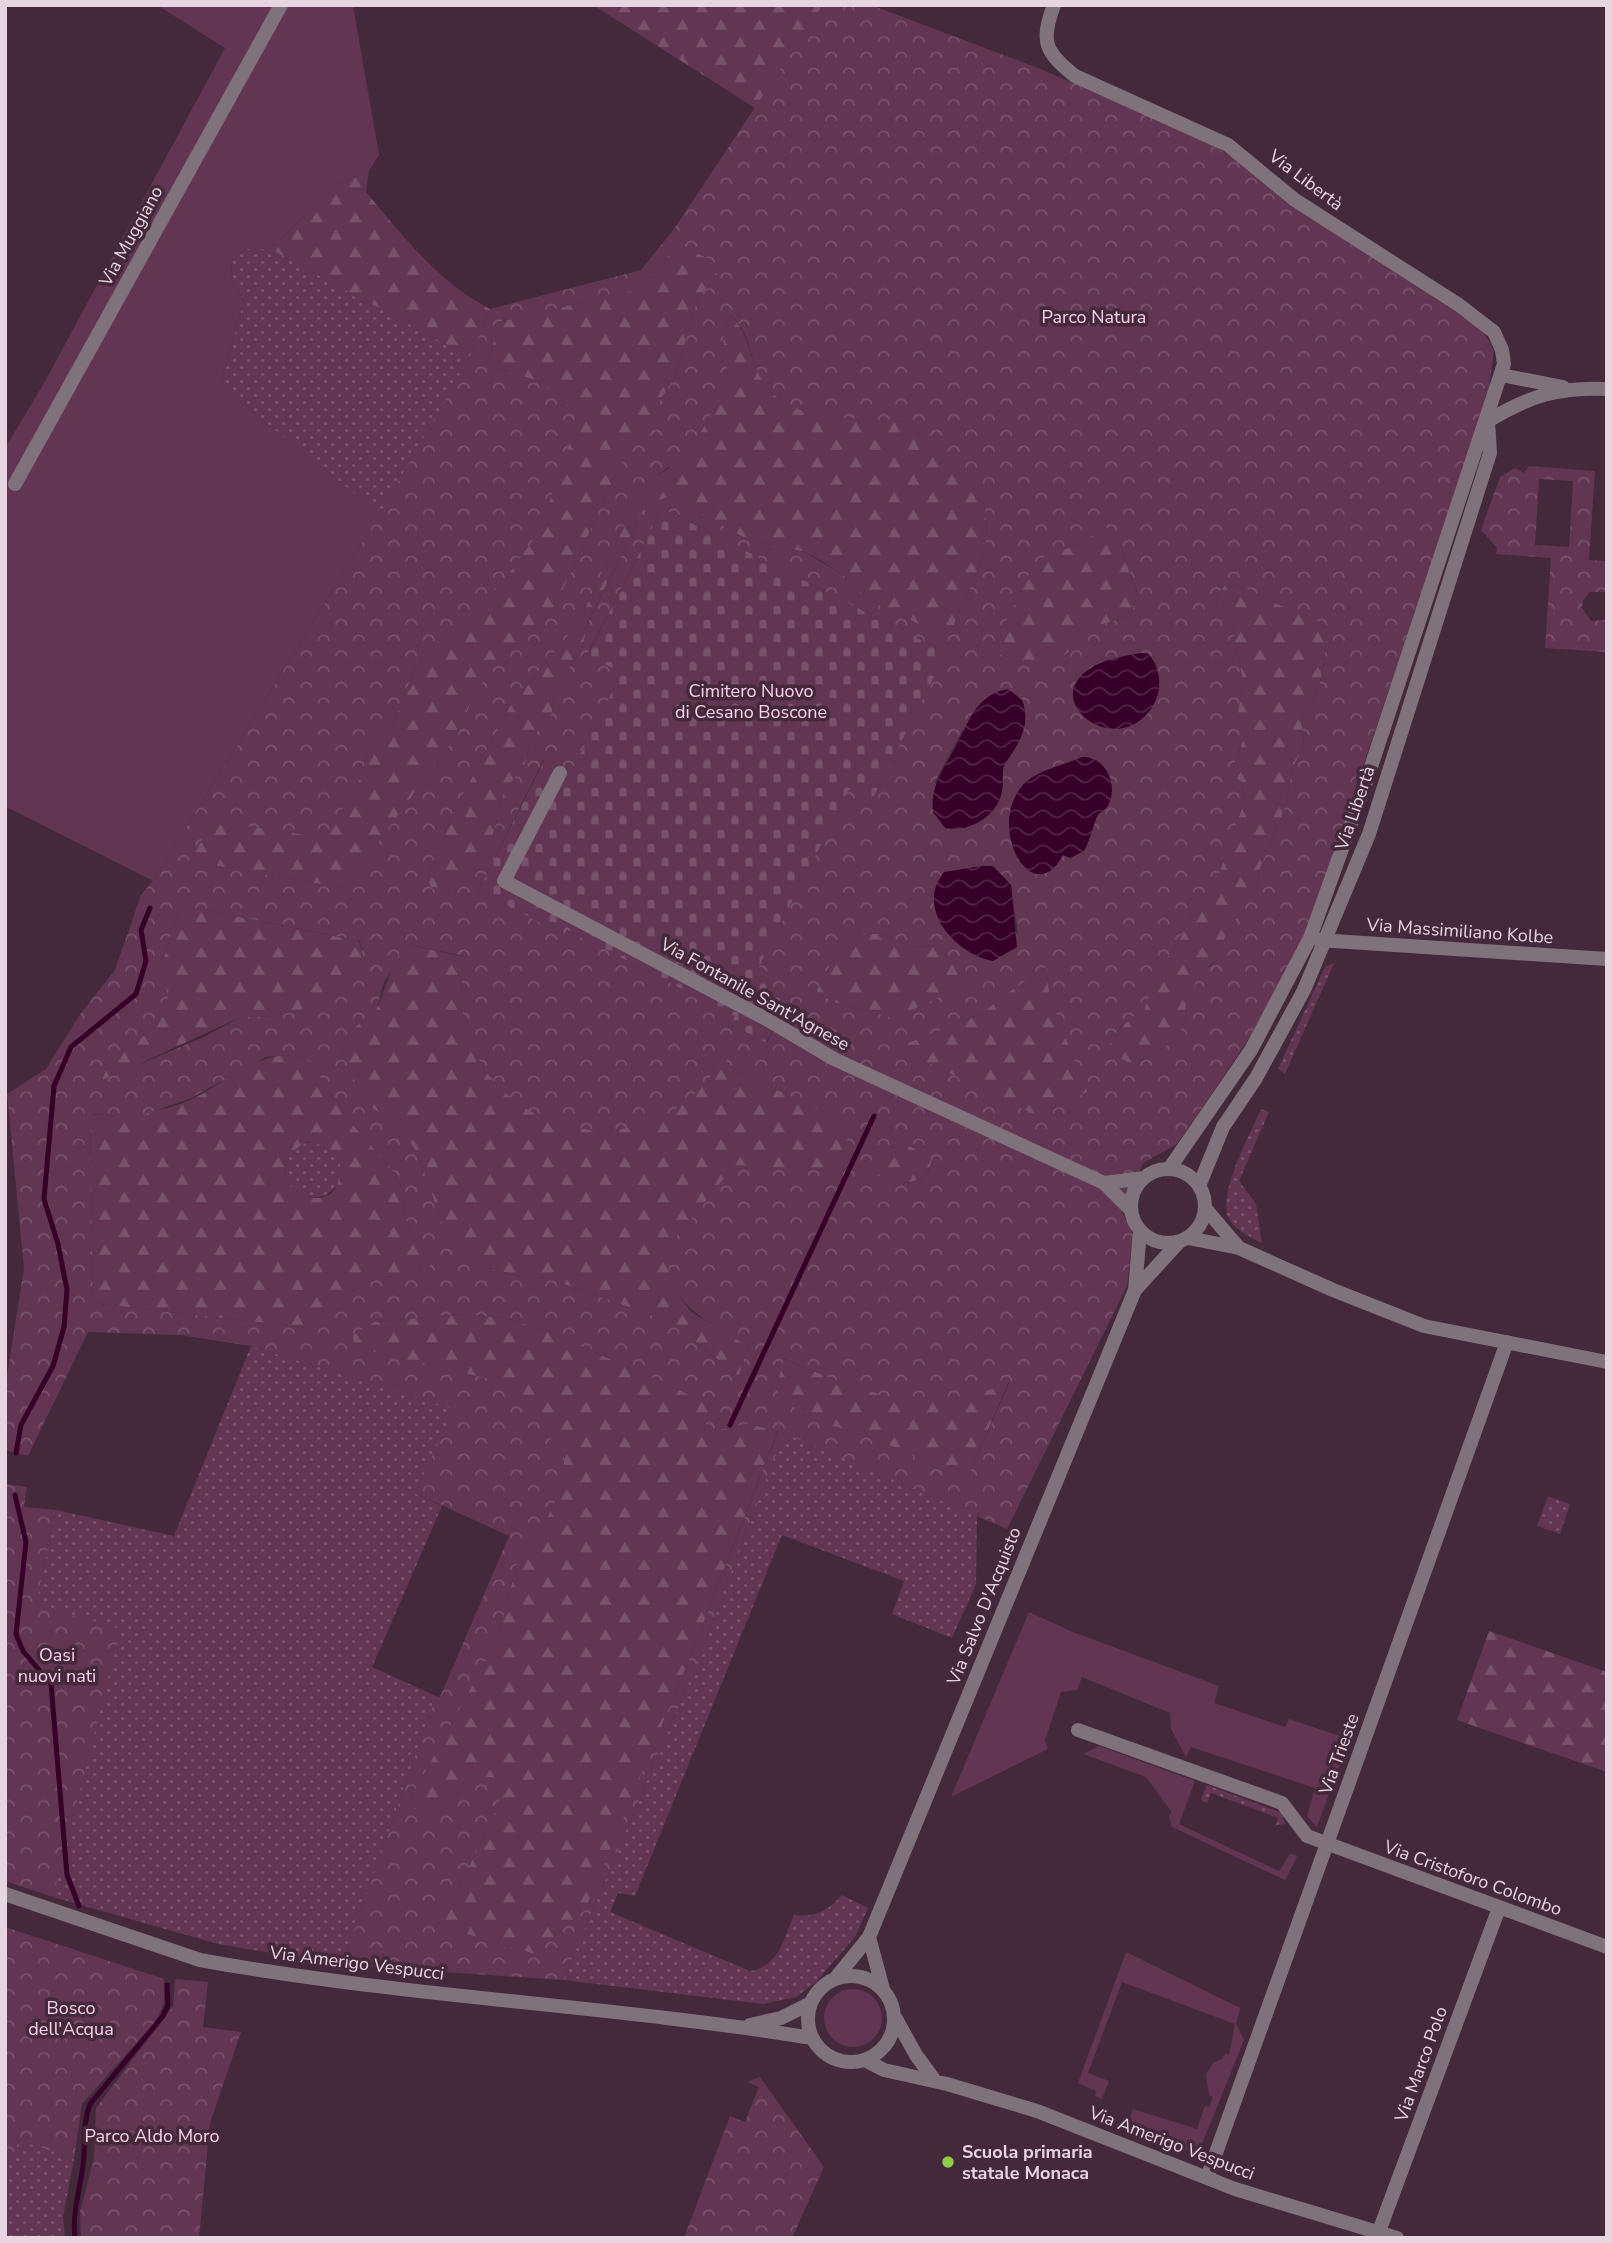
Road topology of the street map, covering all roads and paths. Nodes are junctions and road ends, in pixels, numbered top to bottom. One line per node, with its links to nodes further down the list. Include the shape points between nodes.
1 (281, 5): 7 (street, Via Muggiano)
2 (1054, 5): 3 (street, Via Libertà, via 1045,35 1058,63 1075,76 1228,145 1295,200 1459,305 1494,332 1502,350)
3 (1501, 375): 4 (street); 6 (street, Via Libertà)
4 (1568, 388): 5 (street); 6 (street, via 1525,398)
5 (1607, 389)
6 (1488, 421): 9 (street, Via Libertà, via 1490,453 1368,834)
7 (15, 484)
8 (560, 773): 13 (street, Via Fontanile Sant'Agnese, via 504,881 794,1038)
9 (1318, 940): 10 (street, Via Massimiliano Kolbe); 11 (street, Via Libertà, via 1251,1050); 14 (street, Via Libertà, via 1304,990 1223,1127)
10 (1607, 959)
11 (1169, 1169): 12 (street); 14 (street, via 1181,1171)
12 (1144, 1178): 13 (street); 16 (street, via 1132,1198)
13 (1104, 1183): 16 (street)
14 (1199, 1186): 15 (street)
15 (1205, 1208): 18 (street, via 1200,1225); 19 (street)
16 (1131, 1210): 17 (street)
17 (1140, 1231): 18 (street, via 1158,1242); 20 (street)
18 (1183, 1240): 19 (street); 20 (street)
19 (1239, 1248): 21 (street, via 1424,1326)
20 (1135, 1290): 27 (street, Via Salvo D'Acquisto)
21 (1507, 1342): 22 (street); 24 (street, Via Trieste)
22 (1607, 1362)
23 (1079, 1730): 24 (street, Via Cristoforo Colombo, via 1282,1803 1307,1836)
24 (1328, 1842): 26 (street, Via Cristoforo Colombo); 37 (street, Via Trieste)
25 (5, 1894): 33 (street, Via Amerigo Vespucci, via 200,1960 330,1981)
26 (1499, 1908): 28 (street, Via Cristoforo Colombo); 38 (street, Via Marco Polo)
27 (869, 1937): 29 (street, Via Salvo D'Acquisto); 30 (street)
28 (1607, 1947)
29 (835, 1979): 30 (street, via 867,1979); 31 (street, Via Amerigo Vespucci)
30 (884, 1992): 32 (street)
31 (811, 2003): 33 (street, Via Amerigo Vespucci, via 781,2018 751,2025); 34 (street, via 808,2021)
32 (895, 2017): 35 (street, via 888,2043); 36 (street)
33 (714, 2025): 34 (street, Via Amerigo Vespucci)
34 (812, 2038): 35 (street, Via Amerigo Vespucci, via 835,2060)
35 (867, 2061): 36 (street, Via Amerigo Vespucci, via 884,2070)
36 (935, 2081): 37 (street, Via Amerigo Vespucci, via 1037,2111)
37 (1207, 2178): 38 (street, Via Amerigo Vespucci)
38 (1378, 2234): 39 (street, Via Amerigo Vespucci)
39 (1397, 2238)

